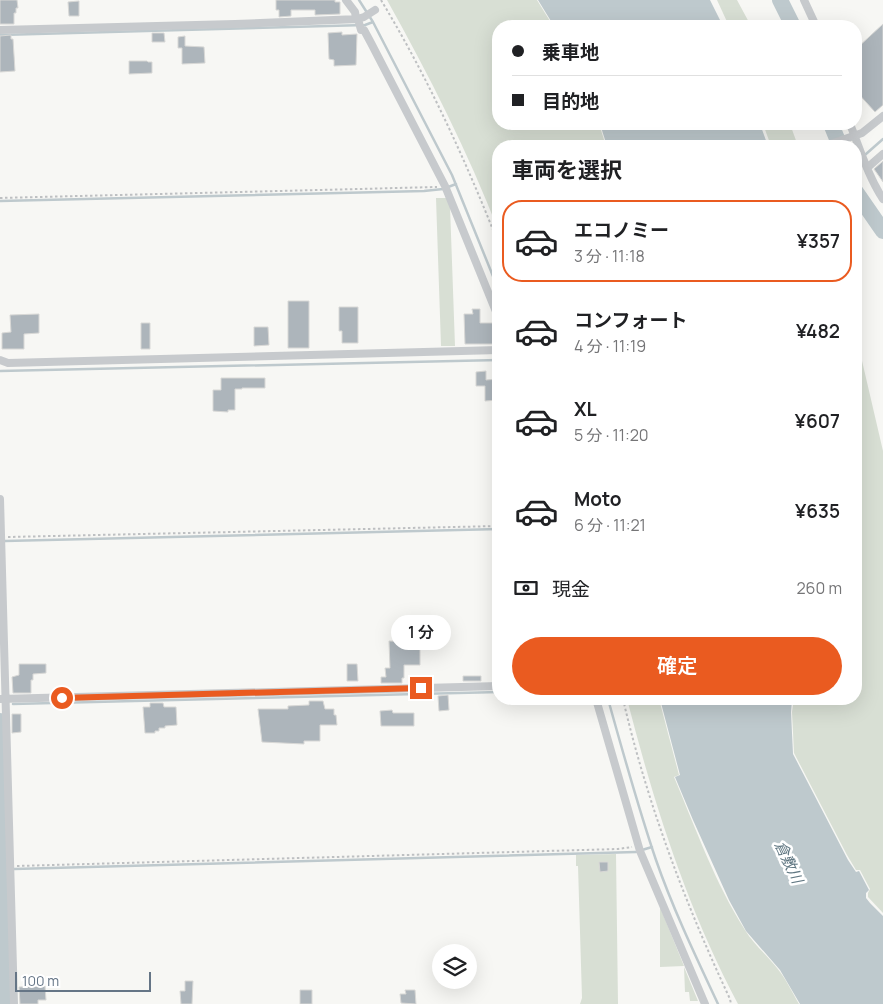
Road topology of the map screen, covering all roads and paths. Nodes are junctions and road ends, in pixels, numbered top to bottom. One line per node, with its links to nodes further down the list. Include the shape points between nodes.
1 (346, 0): 6 (street)
2 (381, 0): 19 (path, via 436,101)
3 (804, 0): 5 (street)
4 (373, 11): 6 (street)
5 (813, 20)
6 (360, 21): 7 (street); 16 (street, via 361,30 364,30)
7 (0, 30)
8 (883, 116): 10 (street, via 868,130)
9 (851, 130): 10 (street)
10 (853, 137): 11 (street); 12 (street)
11 (844, 140)
12 (854, 140)
13 (883, 154): 15 (street)
14 (862, 155): 15 (street)
15 (866, 164): 18 (street, via 871,181)
16 (446, 187): 17 (path); 20 (street)
17 (0, 198)
18 (883, 200)
19 (492, 228)
20 (492, 302)
21 (492, 350): 22 (street, via 36,362)
22 (0, 360)
23 (0, 500): 25 (street)
24 (492, 526): 25 (path)
25 (1, 535): 27 (street)
26 (492, 686): 27 (street)
27 (3, 699): 31 (street)
28 (598, 705): 30 (street)
29 (625, 705): 34 (path, via 670,858)
30 (638, 845): 31 (path, via 618,849); 33 (street)
31 (7, 865): 32 (street)
32 (14, 1004)
33 (705, 1004)
34 (731, 1004)

